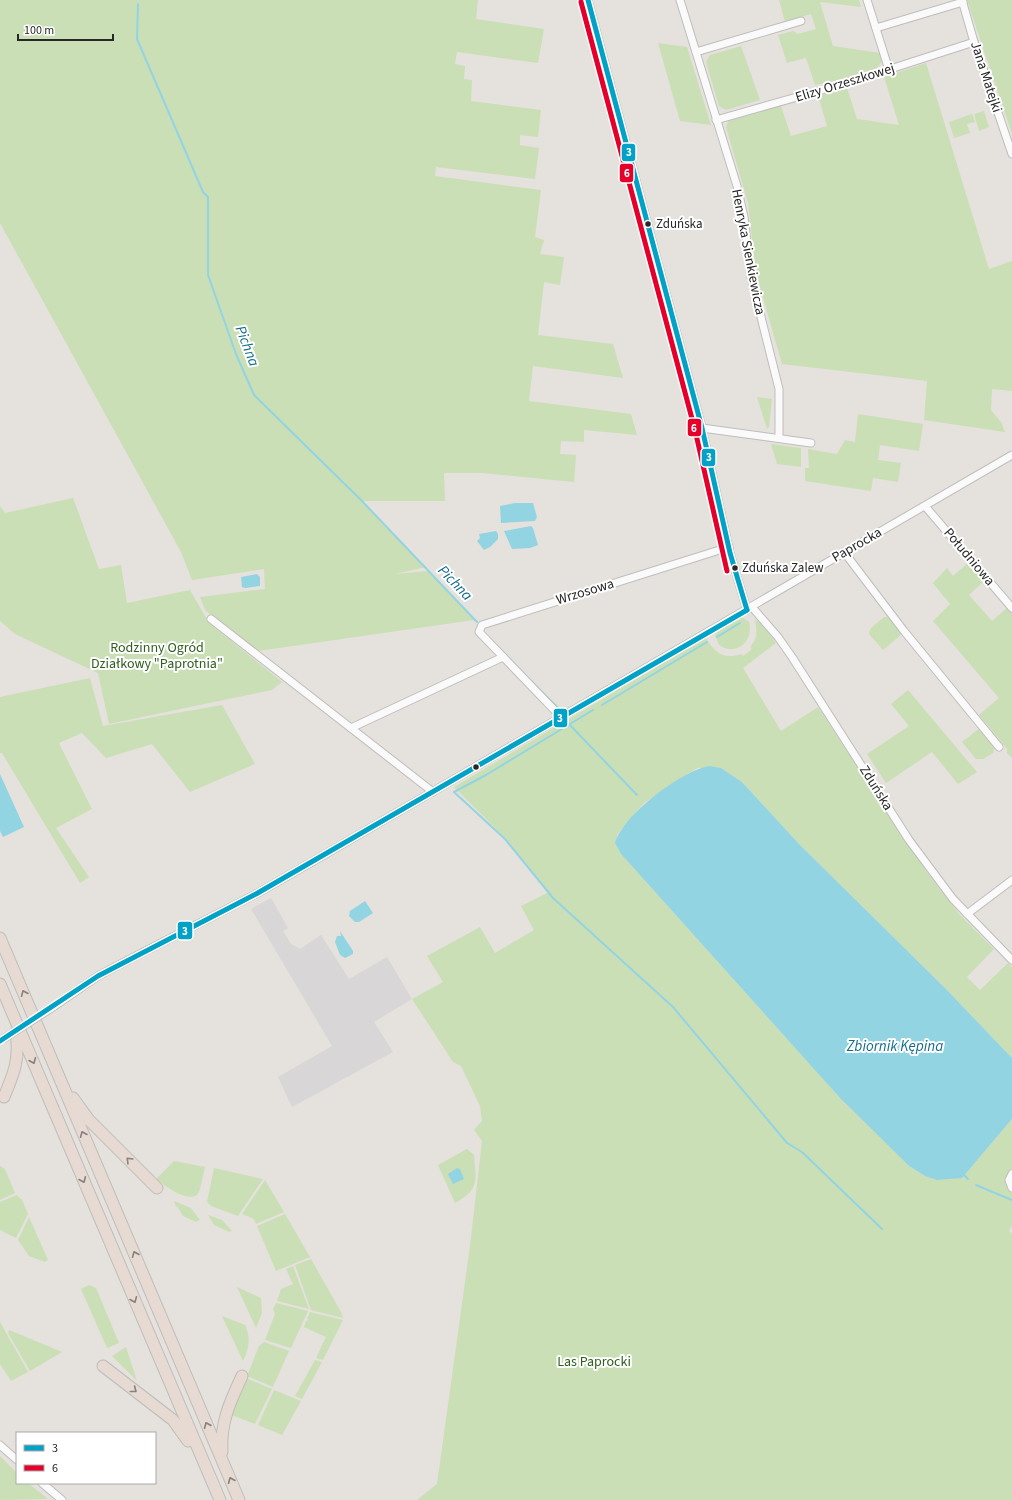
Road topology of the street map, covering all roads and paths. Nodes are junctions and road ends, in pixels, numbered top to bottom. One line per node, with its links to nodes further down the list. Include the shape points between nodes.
1 (588, 0): 12 (street, Zduńska)
2 (680, 0): 8 (street, Henryka Sienkiewicza)
3 (867, 0): 6 (street)
4 (963, 1): 6 (street); 7 (street, Jana Matejki)
5 (801, 21): 8 (street)
6 (876, 28): 9 (street)
7 (974, 42): 9 (street, Elizy Orzeszkowej); 11 (street, Jana Matejki)
8 (696, 52): 10 (street, Henryka Sienkiewicza)
9 (889, 70): 10 (street, Elizy Orzeszkowej)
10 (716, 120): 13 (street, Henryka Sienkiewicza, via 737,186 744,217 751,277 779,390)
11 (1012, 154)
12 (702, 428): 13 (street); 17 (street, Zduńska)
13 (779, 438): 14 (street)
14 (811, 443)
15 (1012, 455): 16 (street, Paprocka)
16 (925, 506): 18 (street, Paprocka); 19 (street, Południowa)
17 (729, 547): 20 (street, Zduńska); 22 (street, Wrzosowa, via 486,622 479,632)
18 (844, 552): 20 (street, Paprocka); 25 (street, via 900,626)
19 (1012, 608)
20 (749, 609): 23 (street, Paprocka); 28 (street, Zduńska, via 778,637 909,840)
21 (211, 619): 24 (street)
22 (503, 658): 23 (street, Wrzosowa); 24 (street)
23 (561, 717): 26 (street, Paprocka)
24 (352, 728): 26 (street)
25 (999, 747)
26 (433, 792): 33 (street, Paprocka, bridge, via 256,894 104,973)
27 (1012, 880): 28 (street)
28 (966, 914): 30 (street, Zduńska)
29 (0, 938): 34 (highway, one-way to 29)
30 (1012, 960)
31 (0, 984): 32 (highway)
32 (12, 1012): 35 (highway, via 18,1058); 44 (highway, one-way to 44)
33 (1, 1040)
34 (61, 1081): 37 (highway, one-way to 34, via 89,1120); 43 (highway, one-way to 34)
35 (4, 1097)
36 (1012, 1174): 38 (street, via 1009,1180)
37 (157, 1188)
38 (1012, 1188)
39 (103, 1366): 44 (highway, one-way to 44, via 173,1420 182,1430)
40 (242, 1376): 43 (highway, via 224,1419 221,1437)
41 (0, 1444): 42 (street)
42 (16, 1459)
43 (222, 1461): 48 (highway, one-way to 43)
44 (208, 1474): 47 (highway)
45 (43, 1484): 46 (street)
46 (62, 1500)
47 (220, 1500)
48 (239, 1500)

